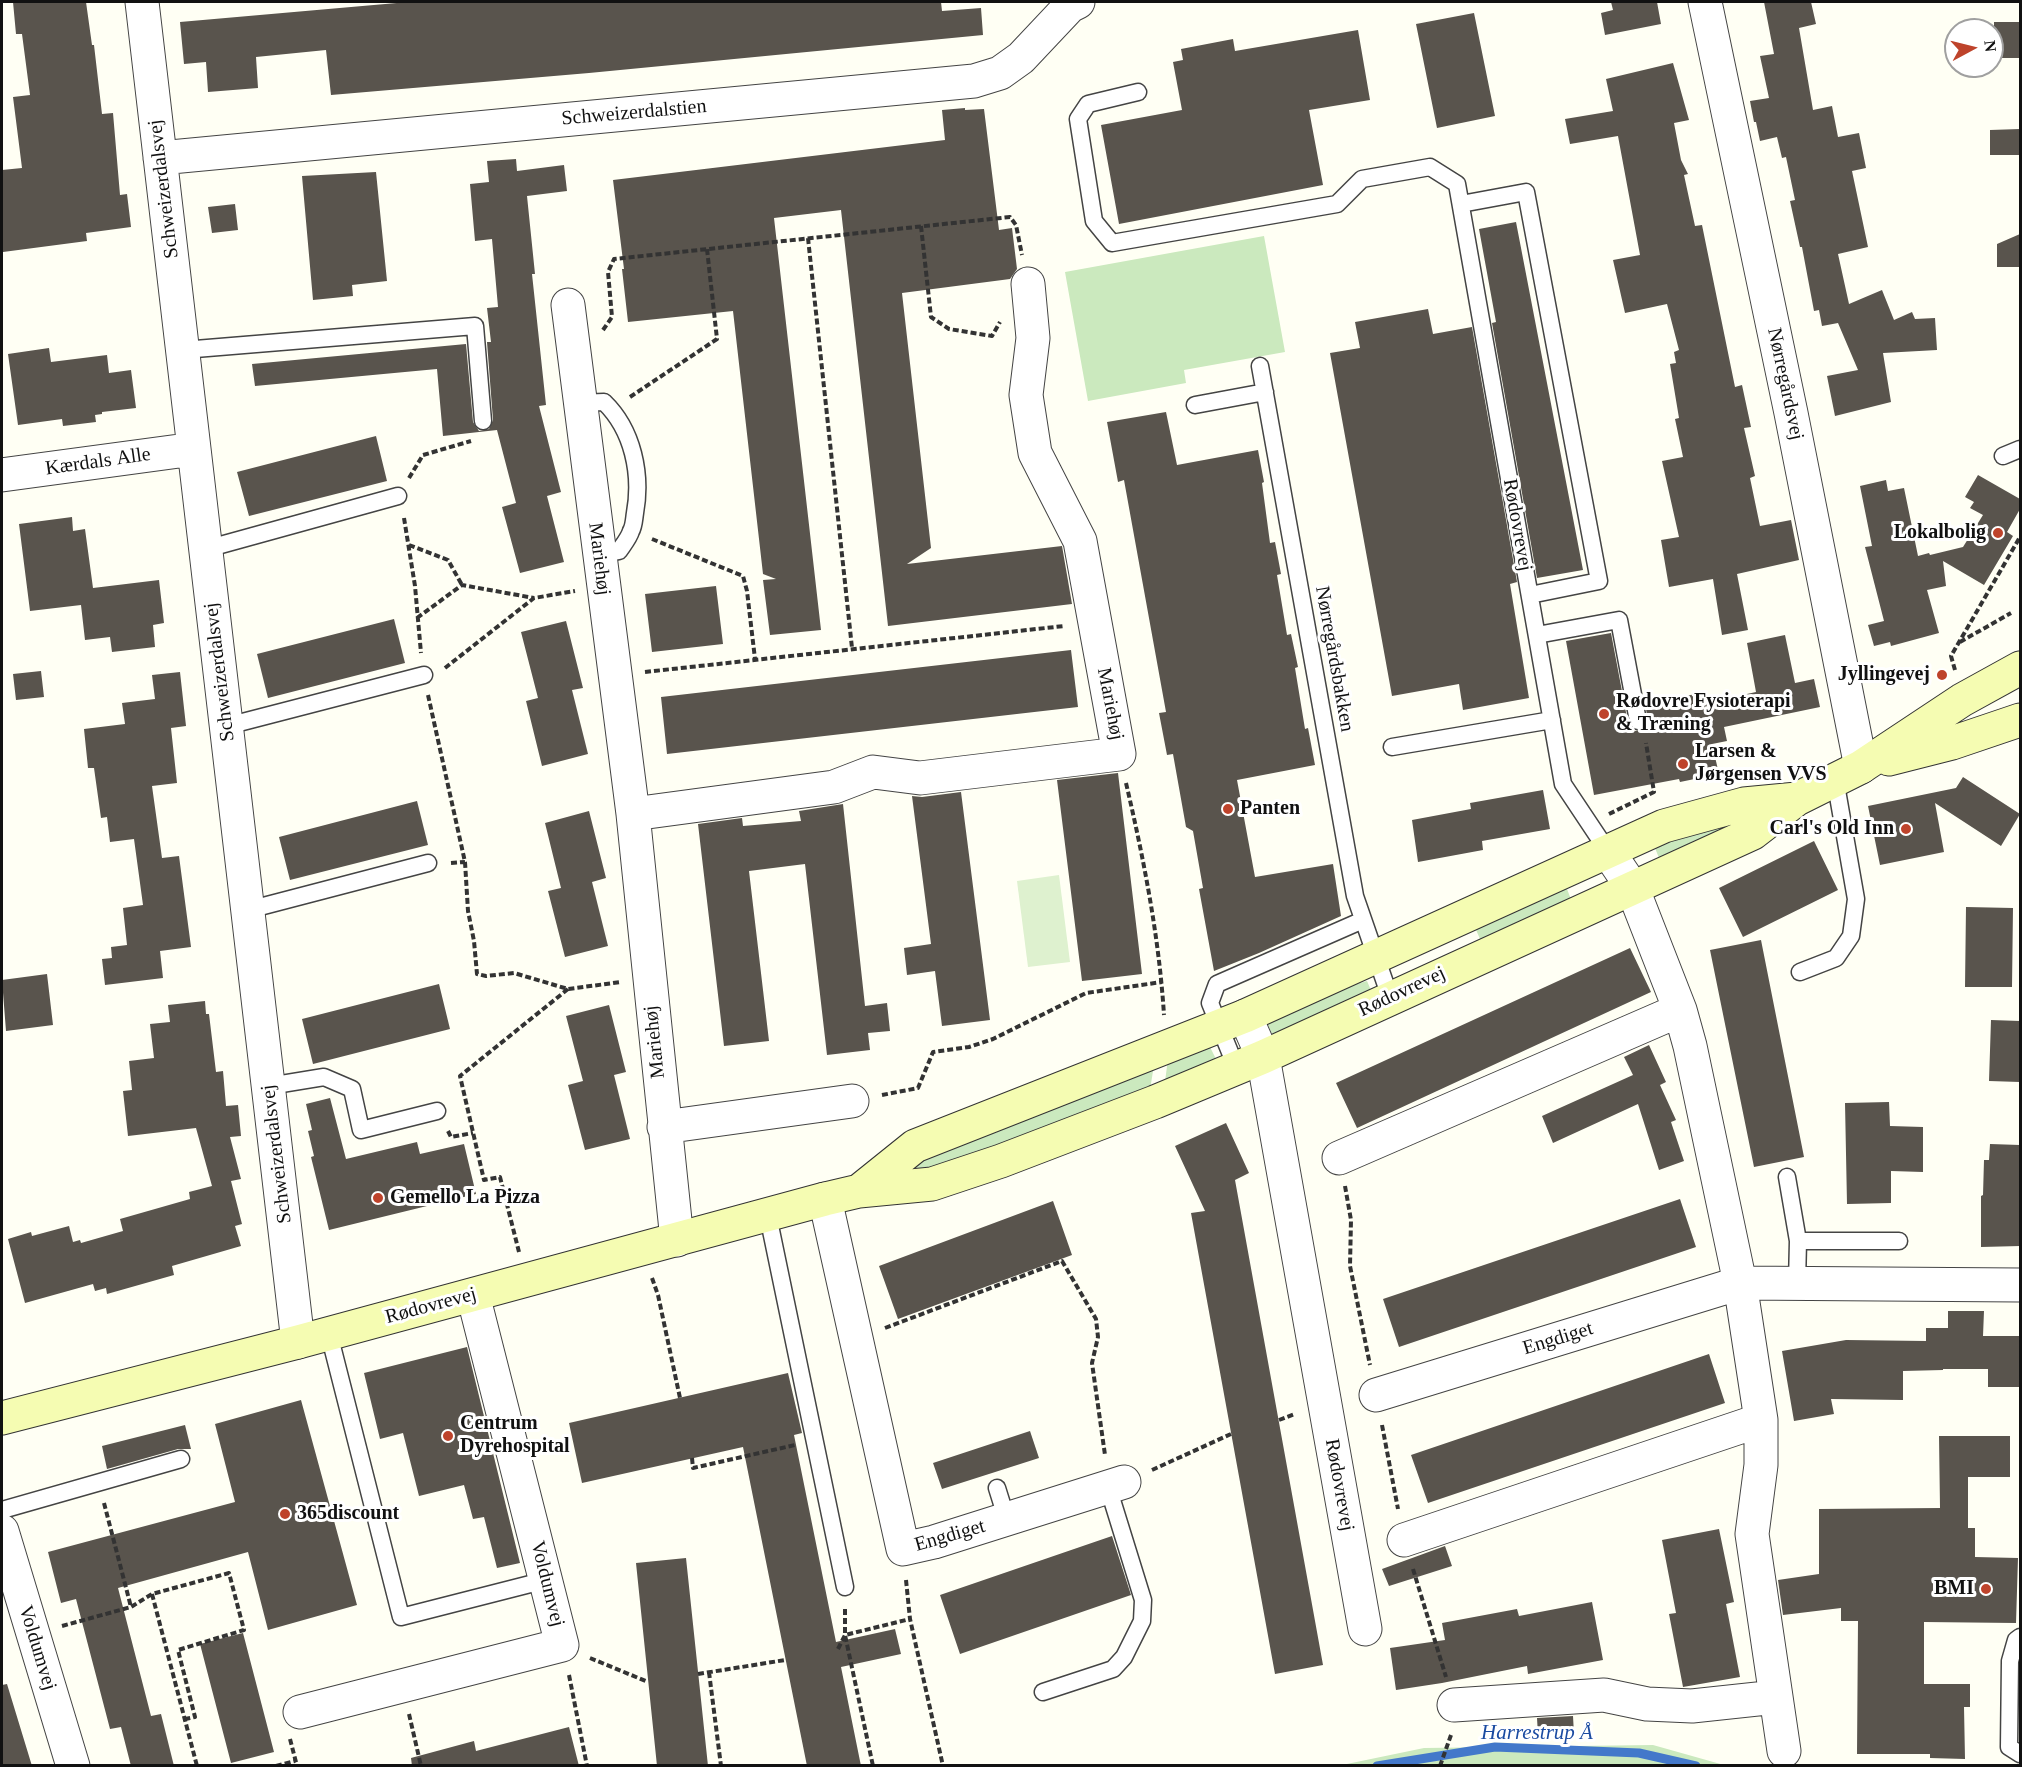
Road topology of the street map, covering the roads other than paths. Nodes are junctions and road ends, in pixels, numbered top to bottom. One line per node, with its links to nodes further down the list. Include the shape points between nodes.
1 (142, 2): 5 (street, Schweizerdalsvej)
2 (1078, 2): 5 (street, Schweizerdalstien, via 1021,58 1000,73 974,81)
3 (1705, 2): 31 (street, Nørregårdsvej, via 1791,413)
4 (1138, 92): 6 (lane, Rødovrevej, via 1088,104 1078,119 1094,221 1112,243 1337,204 1362,179 1430,167 1457,184)
5 (160, 158): 9 (street, Schweizerdalsvej)
6 (1461, 204): 22 (lane, Rødovrevej); 22 (lane, via 1526,192 1599,581)
7 (1028, 284): 33 (street, Mariehøj, via 1033,338 1026,395 1035,453 1080,541 1119,753 920,778 873,772 834,787)
8 (568, 305): 11 (street, Mariehøj)
9 (183, 350): 14 (lane, via 475,326); 15 (street, Schweizerdalsvej)
10 (1260, 366): 12 (lane, Nørregårdsbakken)
11 (577, 388): 21 (street, Mariehøj); 21 (lane, via 612,410 625,431 635,461 638,499 632,531 619,551)
12 (1264, 392): 13 (lane); 38 (lane, Nørregårdsbakken, via 1355,896)
13 (1195, 405)
14 (483, 421)
15 (194, 449): 18 (street, Kærdals Alle); 20 (street, Schweizerdalsvej)
16 (2020, 449): 17 (lane)
17 (2004, 456)
18 (2, 475)
19 (398, 496): 20 (lane)
20 (206, 549): 29 (street, Schweizerdalsvej)
21 (599, 555): 33 (street, Mariehøj)
22 (1530, 595): 23 (lane, Rødovrevej)
23 (1537, 635): 26 (lane, Rødovrevej); 27 (lane, via 1619,620)
24 (2020, 668): 31 (street, Rødovrevej)
25 (425, 679): 29 (lane)
26 (1552, 720): 30 (lane); 34 (lane, Rødovrevej, via 1563,784)
27 (1638, 720)
28 (2020, 720): 31 (street, Rødovrevej)
29 (227, 726): 37 (street, Schweizerdalsvej)
30 (1392, 747)
31 (1848, 773): 32 (street, Rødovrevej); 40 (lane, via 1857,899 1851,936 1836,958)
32 (1797, 799): 34 (street, Rødovrevej, via 1744,804 1664,826); 36 (street, Rødovrevej, via 1753,833)
33 (633, 814): 48 (street, Mariehøj)
34 (1609, 853): 36 (street); 39 (street, Rødovrevej)
35 (428, 863): 37 (lane)
36 (1632, 887): 41 (street, Rødovrevej); 42 (street)
37 (248, 910): 45 (street, Schweizerdalsvej)
38 (1363, 920): 39 (lane, Nørregårdsbakken); 43 (lane, via 1217,984 1210,1003)
39 (1376, 957): 41 (lane, Nørregårdsbakken); 43 (street, Rødovrevej)
40 (1800, 972)
41 (1390, 998): 44 (street, Rødovrevej)
42 (1680, 1010): 49 (street); 57 (street)
43 (1232, 1021): 44 (street, Rødovrevej); 51 (street, Rødovrevej, via 915,1146)
44 (1249, 1062): 51 (street, Rødovrevej, via 1155,1102 932,1184); 74 (street, Rødovrevej)
45 (268, 1086): 47 (lane, via 324,1077 352,1089 362,1130); 61 (street, Schweizerdalsvej)
46 (852, 1101): 48 (street)
47 (437, 1111)
48 (664, 1128): 54 (street, Mariehøj)
49 (1339, 1158)
50 (1787, 1177): 55 (lane)
51 (859, 1191): 52 (street, Rødovrevej)
52 (825, 1199): 53 (street, Rødovrevej); 69 (street, Engdiget, via 903,1549)
53 (768, 1216): 54 (street, Rødovrevej); 73 (lane)
54 (678, 1240): 60 (street, Rødovrevej)
55 (1798, 1241): 56 (lane); 58 (lane)
56 (1899, 1241)
57 (1740, 1283): 58 (street, Engdiget); 62 (street, Engdiget); 64 (street)
58 (1797, 1283): 59 (street, Engdiget)
59 (2020, 1285)
60 (473, 1295): 61 (street, Rødovrevej); 72 (street, Voldumvej)
61 (314, 1338): 63 (street, Rødovrevej); 72 (lane, via 401,1617)
62 (1376, 1395)
63 (2, 1418)
64 (1761, 1420): 71 (street); 77 (street, via 1761,1465 1752,1534)
65 (181, 1460): 68 (lane)
66 (1116, 1485): 69 (street, Engdiget); 76 (lane, via 1143,1600 1142,1621 1124,1657 1113,1669)
67 (997, 1488): 69 (lane)
68 (2, 1510)
69 (1007, 1520)
70 (2, 1531): 82 (street, Voldumvej)
71 (1404, 1540)
72 (546, 1580): 79 (street, Voldumvej, via 562,1645)
73 (845, 1587)
74 (1365, 1629)
75 (2020, 1637): 81 (lane, via 2010,1661 2009,1747)
76 (1043, 1692)
77 (1776, 1696): 78 (street, via 1692,1706 1647,1704 1604,1695); 80 (street)
78 (1454, 1704)
79 (300, 1712)
80 (1784, 1751)
81 (2020, 1755)
82 (73, 1766)

